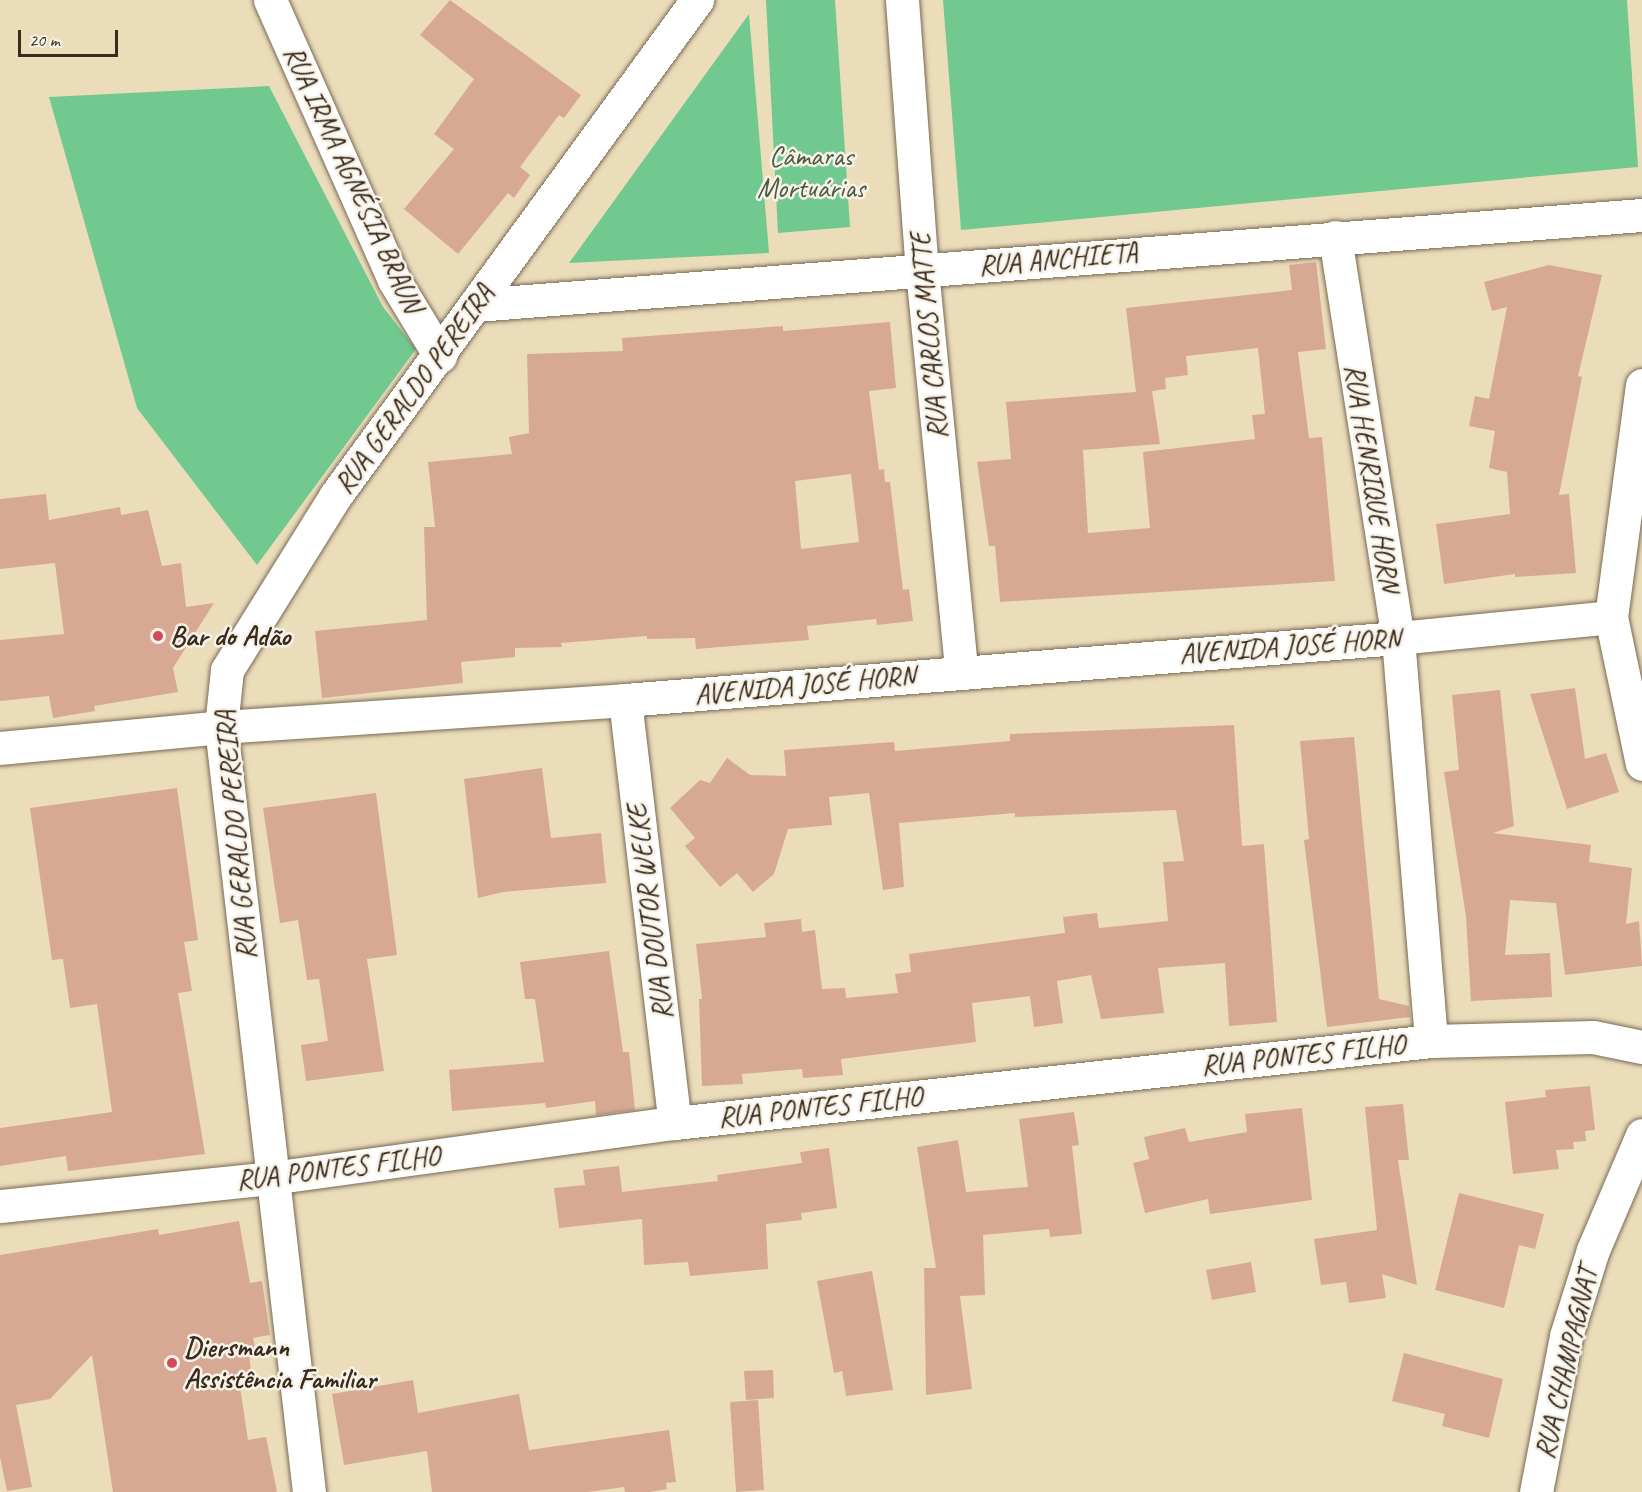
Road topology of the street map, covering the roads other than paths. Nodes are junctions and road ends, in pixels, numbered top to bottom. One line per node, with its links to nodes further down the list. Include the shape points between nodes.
1 (270, 0): 8 (street, RUA IRMA AGNÉSIA BRAUN, via 394,280)
2 (698, 0): 7 (street, RUA GERALDO PEREIRA)
3 (902, 0): 6 (street, RUA CARLOS MATTE)
4 (1642, 215): 5 (street, RUA ANCHIETA)
5 (1335, 237): 6 (street, RUA ANCHIETA); 11 (street, RUA HENRIQUE HORN)
6 (922, 270): 7 (street, RUA ANCHIETA); 12 (street, RUA CARLOS MATTE)
7 (475, 305): 8 (street, RUA GERALDO PEREIRA)
8 (440, 356): 14 (street, RUA GERALDO PEREIRA, via 336,495 246,636 227,670)
9 (1642, 385): 10 (street)
10 (1611, 617): 11 (street, AVENIDA JOSÉ HORN); 16 (street)
11 (1398, 638): 12 (street, AVENIDA JOSÉ HORN); 17 (street, RUA HENRIQUE HORN)
12 (961, 671): 13 (street, AVENIDA JOSÉ HORN)
13 (625, 700): 14 (street, AVENIDA JOSÉ HORN); 19 (street, RUA DOUTOR WELKE)
14 (221, 727): 15 (street, AVENIDA JOSÉ HORN); 21 (street, RUA GERALDO PEREIRA)
15 (0, 748)
16 (1642, 764)
17 (1431, 1041): 18 (street, RUA PONTES FILHO, via 1593,1036); 19 (street, RUA PONTES FILHO)
18 (1642, 1047)
19 (675, 1123): 21 (street, RUA PONTES FILHO)
20 (1642, 1135): 24 (street, RUA CHAMPAGNAT, via 1593,1250 1566,1336)
21 (271, 1178): 22 (street, RUA PONTES FILHO); 23 (street, RUA GERALDO PEREIRA)
22 (0, 1206)
23 (309, 1492)
24 (1536, 1492)

